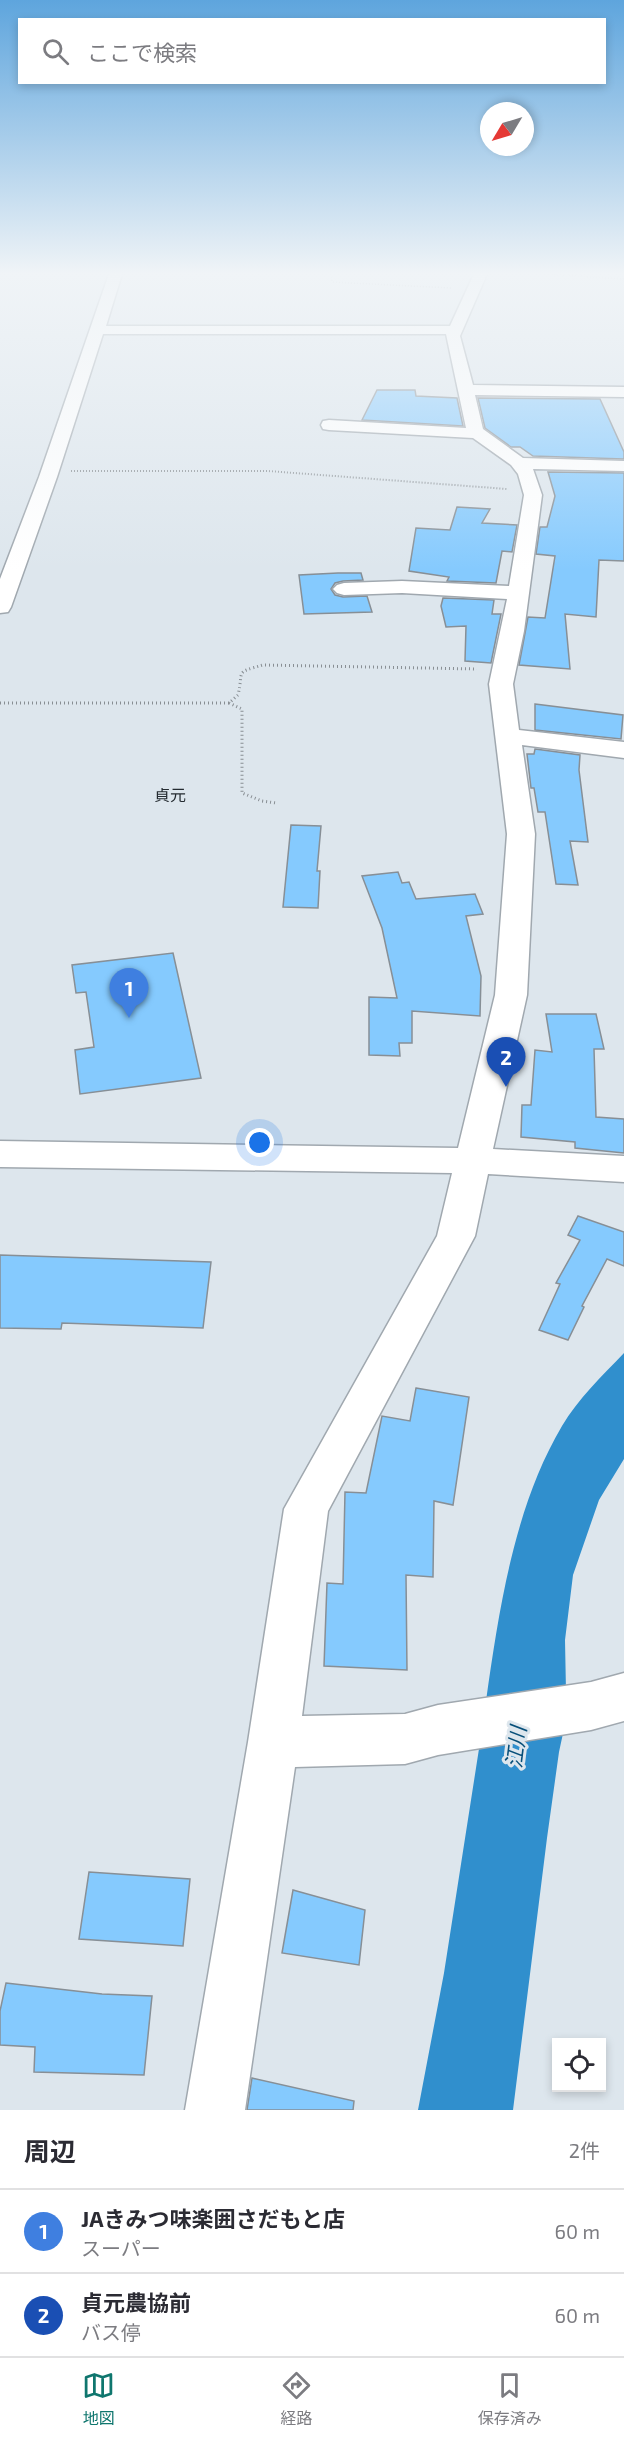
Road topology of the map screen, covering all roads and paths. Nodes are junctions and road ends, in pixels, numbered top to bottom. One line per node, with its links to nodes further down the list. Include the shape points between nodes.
1 (83, 372): 8 (street)
2 (461, 372): 3 (street)
3 (465, 390): 4 (street); 6 (street)
4 (624, 392)
5 (329, 425): 6 (street)
6 (477, 433): 9 (street)
7 (624, 466): 9 (street)
8 (50, 471): 9 (path); 12 (street)
9 (525, 477): 11 (street)
10 (344, 589): 11 (street, via 402,587)
11 (519, 593): 13 (street)
12 (0, 608)
13 (504, 670): 15 (path, via 263,665 240,674 239,694); 16 (street, via 501,684)
14 (0, 703): 15 (path)
15 (229, 703): 18 (path, via 242,709 242,793)
16 (508, 736): 17 (street); 20 (street, via 521,834 511,995)
17 (624, 750)
18 (276, 803)
19 (0, 1154): 20 (street)
20 (473, 1161): 21 (street); 23 (street, via 456,1236 306,1509)
21 (624, 1169)
22 (607, 1702): 23 (street, via 405,1739)
23 (273, 1742): 24 (street)
24 (215, 2110)

